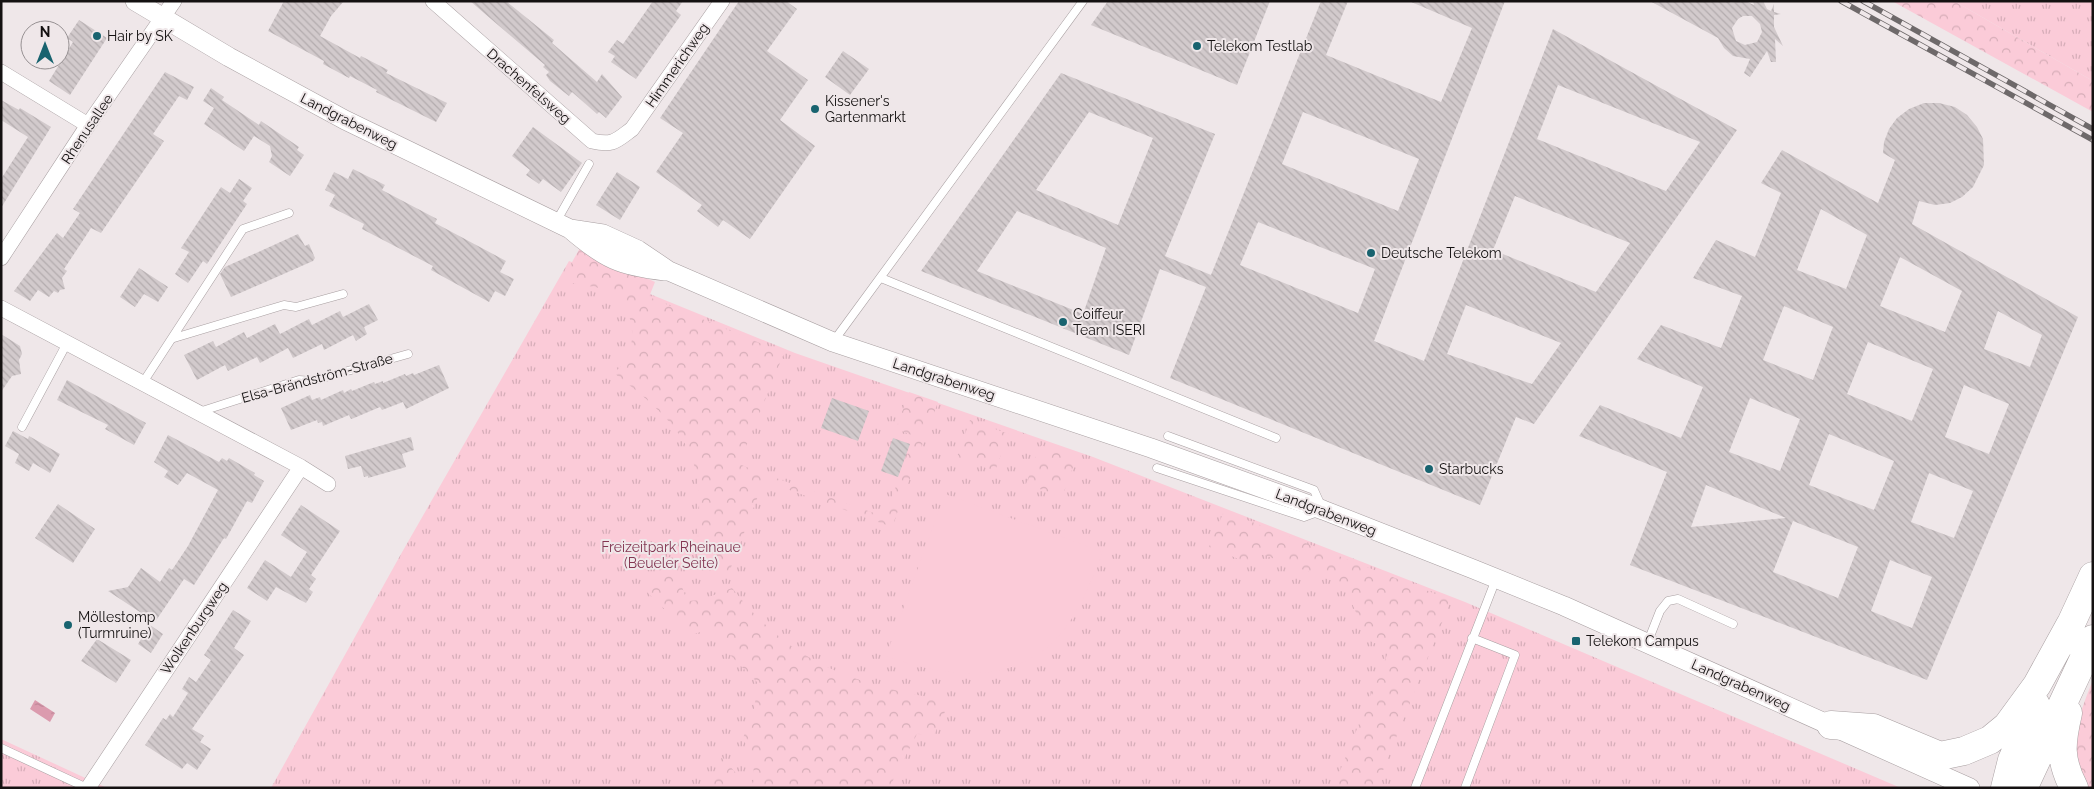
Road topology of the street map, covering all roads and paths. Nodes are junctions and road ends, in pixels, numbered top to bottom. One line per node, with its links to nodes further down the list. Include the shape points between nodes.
1 (135, 1): 6 (street, Landgrabenweg)
2 (174, 1): 6 (street, Rhenusallee)
3 (433, 1): 9 (street, Drachenfelsweg, via 592,141 614,143)
4 (722, 1): 9 (street, Himmerichweg)
5 (1083, 1): 14 (lane)
6 (164, 18): 8 (street, Rhenusallee); 12 (street, Landgrabenweg, via 345,120)
7 (1, 72): 8 (street)
8 (88, 125): 13 (street, Rhenusallee)
9 (632, 129)
10 (589, 164): 12 (lane)
11 (289, 213): 17 (lane, via 244,229)
12 (563, 225): 19 (street, Landgrabenweg, via 603,234 638,250 669,271)
13 (1, 258)
14 (880, 278): 19 (lane); 25 (lane)
15 (343, 294): 17 (lane, via 296,307 284,305)
16 (1, 308): 18 (street)
17 (174, 338): 21 (lane)
18 (67, 342): 21 (street); 23 (lane)
19 (833, 342): 29 (street, Landgrabenweg, via 1151,448)
20 (408, 354): 22 (lane, Elsa-Brändström-Straße, via 312,381 299,380)
21 (142, 384): 22 (street)
22 (198, 412): 26 (street)
23 (22, 427)
24 (1168, 436): 29 (lane, via 1314,490)
25 (1276, 438)
26 (301, 467): 28 (street); 39 (street, Wolkenburgweg)
27 (1157, 468): 29 (lane, via 1304,517)
28 (328, 484)
29 (1323, 510): 31 (street, Landgrabenweg)
30 (2093, 576): 33 (highway)
31 (1496, 579): 34 (lane); 35 (street, Landgrabenweg)
32 (1734, 624): 35 (lane, via 1678,599 1668,601 1660,610)
33 (2070, 625): 37 (highway, via 2018,712 2007,726 1981,744 1940,756 1873,728); 43 (highway, via 2012,760)
34 (1472, 638): 40 (lane); 41 (lane, via 1514,655)
35 (1647, 644): 37 (street, Landgrabenweg)
36 (2088, 649): 44 (highway, via 2027,780); 45 (highway, via 2061,742 2062,758)
37 (1831, 725): 42 (street, Landgrabenweg)
38 (1, 748): 39 (lane)
39 (87, 788)
40 (1415, 788)
41 (1464, 788)
42 (1970, 788)
43 (2005, 788)
44 (2019, 788)
45 (2074, 788)

